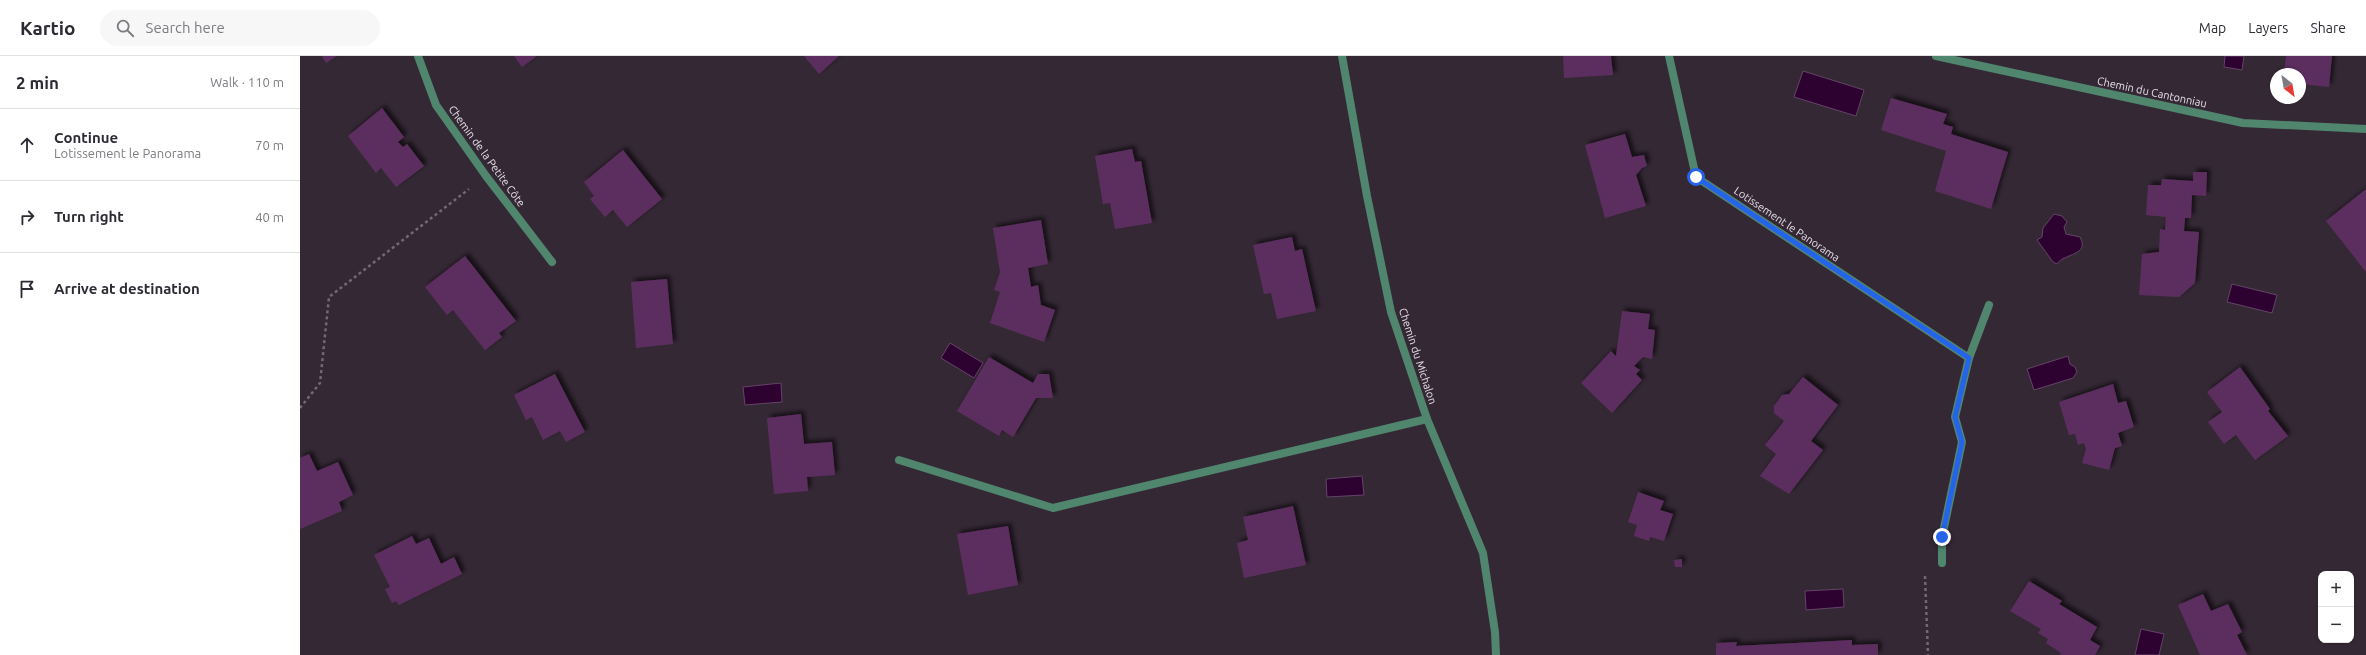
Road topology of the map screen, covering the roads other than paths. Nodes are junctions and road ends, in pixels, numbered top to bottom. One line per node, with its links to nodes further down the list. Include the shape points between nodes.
1 (418, 56): 6 (street, Chemin de la Petite Côte, via 436,105)
2 (1342, 56): 9 (street, Chemin du Michalon, via 1391,312)
3 (1669, 56): 8 (street, Lotissement le Panorama, via 1696,177)
4 (1936, 56): 5 (street, Chemin du Cantonniau, via 2243,123)
5 (2366, 129)
6 (552, 262)
7 (1989, 305): 8 (street)
8 (1969, 358): 11 (street, via 1955,417 1962,442 1942,537)
9 (1427, 419): 10 (street, via 1053,508); 12 (street, Chemin du Michalon, via 1483,553)
10 (899, 460)
11 (1942, 563)
12 (1496, 655)

